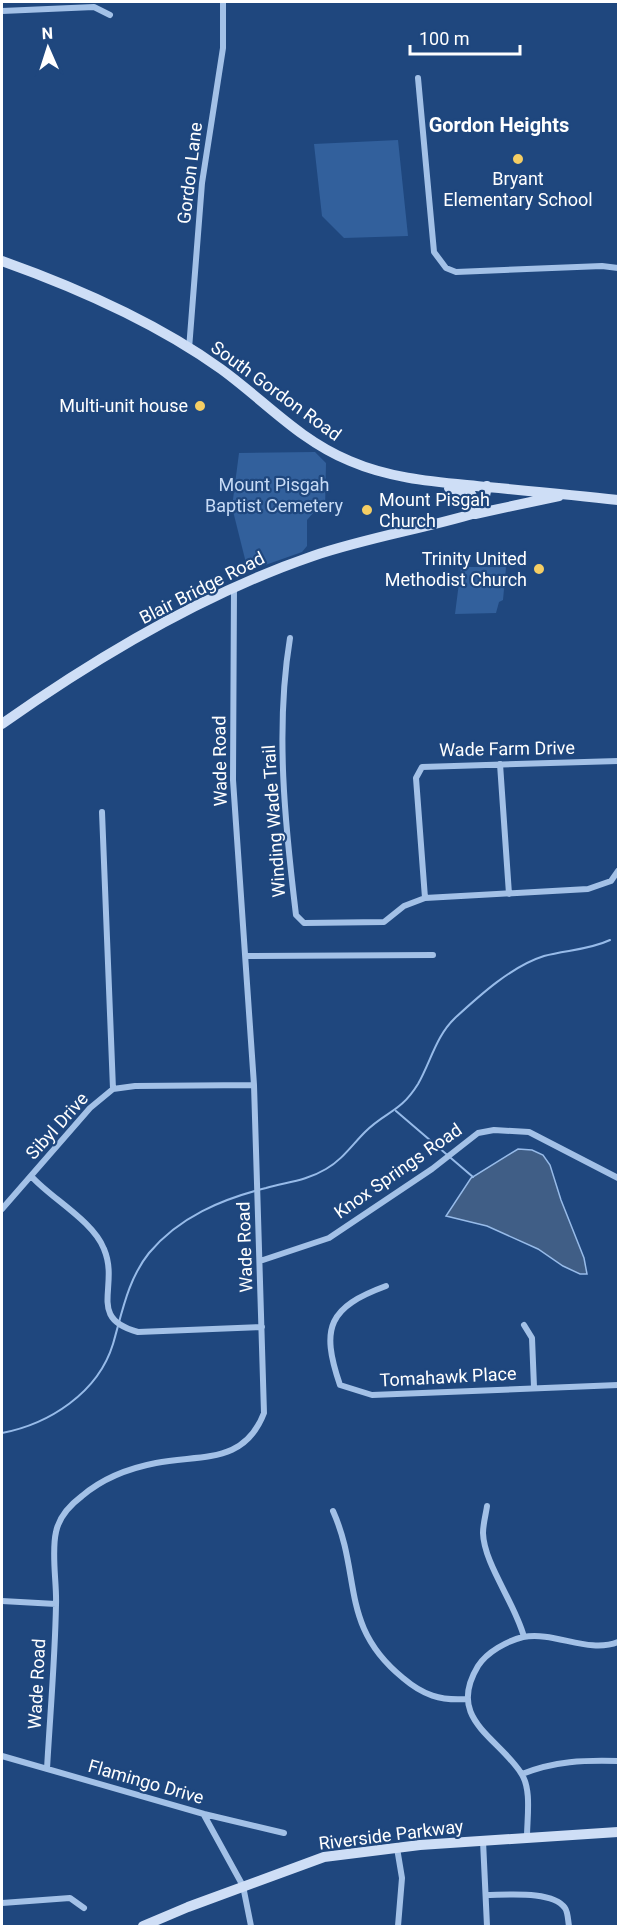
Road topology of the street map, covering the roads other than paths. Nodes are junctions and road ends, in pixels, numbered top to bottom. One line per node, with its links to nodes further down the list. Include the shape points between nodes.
1 (223, 2): 7 (street, Gordon Lane, via 223,48 201,183)
2 (2, 11): 3 (street, via 94,7)
3 (111, 15)
4 (418, 78): 6 (street, via 434,252 446,268 456,272)
5 (2, 261): 7 (street, South Gordon Road, via 68,285)
6 (618, 268)
7 (189, 349): 8 (street, South Gordon Road, via 221,369 321,448 368,468)
8 (444, 484): 9 (street, South Gordon Road); 12 (street, via 476,501 473,511)
9 (487, 486): 10 (street, South Gordon Road); 12 (street, via 480,511)
10 (574, 494): 11 (street, South Gordon Road); 12 (street, Blair Bridge Road)
11 (618, 500)
12 (466, 516): 13 (street, Blair Bridge Road, via 349,544)
13 (234, 587): 15 (street, Blair Bridge Road, via 104,658); 23 (street, Wade Road, via 233,780)
14 (290, 638): 21 (street, Winding Wade Trail, via 282,762 296,915 304,923 384,922 404,906)
15 (2, 724)
16 (618, 761): 17 (street, Wade Farm Drive)
17 (500, 764): 20 (street); 21 (street, Wade Farm Drive, via 422,767 416,778)
18 (102, 812): 25 (street)
19 (618, 871): 20 (street, Winding Wade Trail, via 611,881 588,889)
20 (509, 894): 21 (street, Winding Wade Trail)
21 (425, 898)
22 (433, 955): 23 (street)
23 (247, 956): 24 (street, Wade Road)
24 (254, 1085): 25 (street, Sibyl Drive); 29 (street, Wade Road)
25 (113, 1089): 26 (street, Sibyl Drive, via 90,1108)
26 (32, 1177): 28 (street, Sibyl Drive); 32 (street, via 103,1245 110,1273 110,1318 120,1327 138,1332)
27 (618, 1178): 29 (street, Knox Springs Road, via 529,1132 478,1133 329,1238)
28 (2, 1209)
29 (260, 1261): 32 (street, Wade Road)
30 (386, 1286): 34 (street, Tomahawk Place, via 346,1304 335,1317 331,1353 340,1385 372,1395)
31 (524, 1325): 34 (street, via 532,1338)
32 (262, 1327): 38 (street, Wade Road, via 266,1399 259,1426 230,1451 137,1467 90,1488 75,1501 64,1513 56,1533)
33 (618, 1385): 34 (street, Tomahawk Place)
34 (534, 1388)
35 (487, 1506): 39 (street, via 483,1533 486,1550)
36 (333, 1511): 41 (street, via 346,1550 357,1614 380,1657 416,1689 447,1700)
37 (2, 1601): 38 (street)
38 (56, 1604): 44 (street, Wade Road)
39 (524, 1637): 40 (street, via 600,1647); 41 (street, via 484,1656 472,1676)
40 (618, 1642)
41 (467, 1699): 45 (street, via 482,1732)
42 (2, 1756): 44 (street, Flamingo Drive)
43 (618, 1761): 45 (street, via 573,1760)
44 (47, 1769): 46 (street, Flamingo Drive)
45 (522, 1774): 49 (street, via 527,1792)
46 (204, 1814): 48 (street, Flamingo Drive); 52 (street)
47 (618, 1832): 49 (street, Riverside Parkway)
48 (284, 1833)
49 (527, 1837): 50 (street, Riverside Parkway)
50 (483, 1840): 51 (street, Riverside Parkway); 53 (street)
51 (397, 1848): 52 (street, Riverside Parkway, via 324,1857); 58 (street, via 402,1897)
52 (243, 1886): 56 (street, Riverside Parkway); 57 (street)
53 (486, 1894): 59 (street); 60 (street, via 554,1899 565,1908)
54 (2, 1903): 55 (street, via 70,1899)
55 (84, 1908)
56 (143, 1926)
57 (251, 1926)
58 (398, 1926)
59 (487, 1926)
60 (569, 1926)

